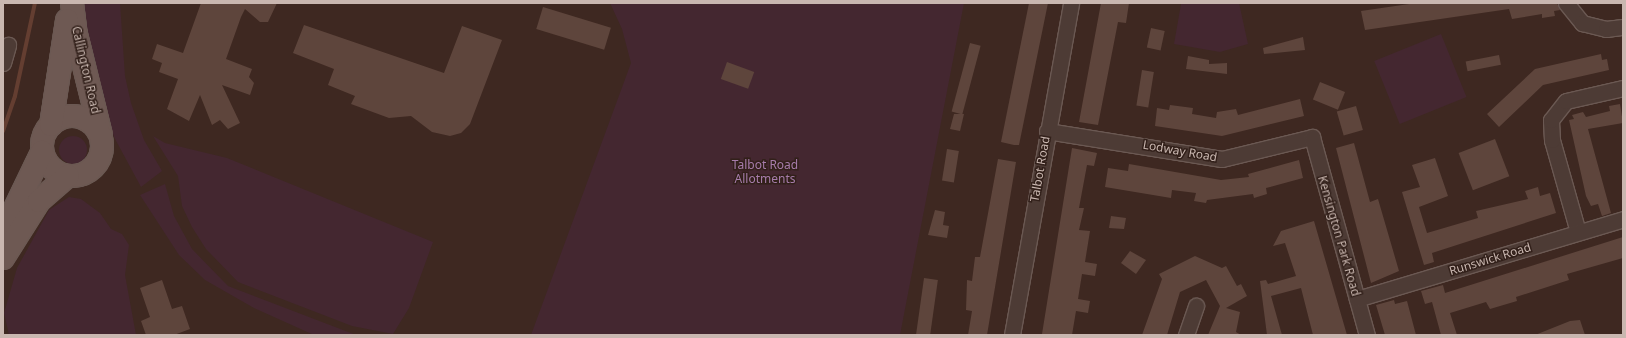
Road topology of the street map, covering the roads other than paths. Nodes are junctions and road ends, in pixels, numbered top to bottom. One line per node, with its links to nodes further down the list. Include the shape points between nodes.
1 (71, 3): 8 (main road, Callington Road); 10 (main road, Callington Road)
2 (1071, 3): 9 (street, Talbot Road)
3 (1566, 3): 4 (street, via 1582,23 1606,29)
4 (1623, 27)
5 (8, 45): 6 (street)
6 (3, 63)
7 (1623, 88): 15 (street, via 1566,101 1551,120 1552,140)
8 (51, 125): 10 (main road, via 67,116 80,117 90,121); 12 (main road, via 45,134)
9 (1047, 131): 11 (street, Lodway Road, via 1222,159); 20 (street, Talbot Road)
10 (101, 137): 13 (main road, via 98,163 90,171)
11 (1312, 137): 18 (street, Kensington Park Road)
12 (42, 152): 13 (main road, via 50,167); 16 (main road)
13 (68, 176): 17 (main road, via 39,201)
14 (1623, 219): 15 (street, Runswick Road)
15 (1578, 232): 18 (street, Runswick Road)
16 (3, 233)
17 (3, 258)
18 (1357, 299): 22 (street, Kensington Park Road)
19 (1196, 306): 21 (street)
20 (1012, 335)
21 (1186, 335)
22 (1367, 335)

